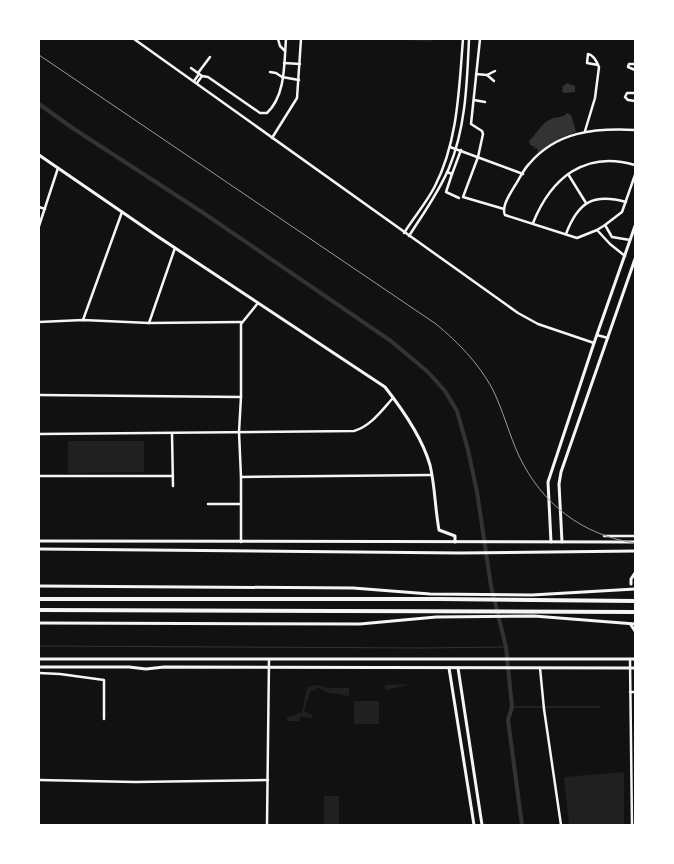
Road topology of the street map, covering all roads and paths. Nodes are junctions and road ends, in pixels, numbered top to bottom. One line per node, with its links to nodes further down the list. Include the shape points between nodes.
1 (134, 39): 23 (street)
2 (278, 39): 8 (street)
3 (286, 39): 8 (street)
4 (301, 39): 11 (street)
5 (463, 39): 33 (street, via 457,114)
6 (469, 39): 34 (street, via 465,113)
7 (480, 39): 19 (street)
8 (285, 51): 10 (street)
9 (210, 57): 18 (street)
10 (284, 63): 11 (street); 21 (street)
11 (300, 64): 22 (street)
12 (635, 64): 15 (street, via 629,64 628,67)
13 (598, 65): 13 (street, via 592,55 588,54 587,63); 31 (street, via 595,98)
14 (191, 68): 18 (street)
15 (635, 70)
16 (495, 71): 20 (street)
17 (270, 72): 21 (street)
18 (200, 74): 21 (street, via 265,114 279,97); 23 (street); 25 (street)
19 (476, 74): 20 (street); 27 (street)
20 (487, 75): 24 (street)
21 (282, 77): 22 (street)
22 (299, 80): 32 (street, via 296,101)
23 (194, 81): 25 (street)
24 (494, 81)
25 (197, 83): 32 (street)
26 (635, 93): 28 (street, via 627,93 626,97)
27 (474, 100): 29 (street); 37 (street, via 472,124 483,133)
28 (635, 101)
29 (485, 102)
30 (635, 130): 31 (street)
31 (585, 131): 42 (street, via 559,140 529,163)
32 (272, 138): 57 (street)
33 (450, 147): 34 (street); 57 (street, via 435,186)
34 (455, 148): 35 (street); 40 (street)
35 (461, 150): 37 (street); 41 (street)
36 (39, 155): 39 (street)
37 (478, 157): 42 (street); 50 (street, via 463,197)
38 (635, 165): 43 (street, via 602,161 578,167)
39 (58, 168): 49 (street); 51 (street)
40 (447, 172): 41 (street); 59 (street)
41 (452, 174): 45 (street, via 446,192)
42 (523, 174): 50 (street, via 509,195)
43 (568, 174): 47 (street); 52 (street, via 546,196)
44 (635, 175): 46 (street)
45 (459, 198)
46 (626, 202): 47 (street, via 600,198); 54 (street, via 621,214)
47 (586, 203): 58 (street, via 574,215)
48 (39, 207): 49 (street)
49 (45, 209): 53 (street)
50 (504, 209): 52 (street, via 505,215)
51 (122, 212): 61 (street); 65 (street)
52 (533, 223): 58 (street)
53 (39, 226)
54 (606, 226): 56 (street); 60 (street, via 612,237)
55 (635, 226): 60 (street)
56 (597, 230): 58 (street, via 580,238); 62 (street)
57 (404, 233): 59 (street)
58 (566, 234)
59 (409, 236): 71 (street, via 522,316)
60 (630, 240): 62 (street)
61 (175, 248): 64 (street); 68 (street)
62 (625, 256): 69 (street)
63 (635, 259): 70 (street)
64 (258, 303): 67 (street); 74 (street, via 385,387)
65 (83, 320): 66 (street); 68 (street)
66 (39, 322)
67 (241, 322): 68 (street); 73 (street)
68 (149, 323)
69 (597, 335): 70 (street); 71 (street)
70 (608, 338): 92 (street, via 561,472 559,484)
71 (594, 343): 91 (street, via 548,482)
72 (39, 395): 73 (street)
73 (241, 397): 75 (street)
74 (393, 398): 75 (street, via 371,422 354,432); 78 (street, via 418,438)
75 (239, 432): 77 (street); 81 (street)
76 (39, 434): 77 (street)
77 (172, 434): 80 (street)
78 (431, 474): 81 (street); 90 (street, via 439,530 455,536)
79 (39, 476): 80 (street)
80 (173, 476): 82 (street)
81 (241, 477): 84 (street)
82 (173, 486)
83 (208, 504): 84 (street)
84 (241, 504): 88 (street)
85 (604, 536): 86 (street)
86 (635, 536)
87 (39, 540): 88 (street)
88 (241, 542): 89 (street)
89 (396, 542): 90 (street); 96 (street)
90 (457, 542): 91 (street)
91 (551, 542): 92 (street)
92 (562, 542): 93 (street)
93 (635, 542)
94 (39, 549): 96 (street)
95 (635, 551): 96 (street)
96 (394, 552)
97 (635, 574): 98 (street)
98 (631, 584)
99 (39, 586): 100 (street, via 354,588 408,593 532,595)
100 (635, 589)
101 (39, 599): 102 (highway)
102 (635, 602)
103 (39, 610): 104 (highway)
104 (635, 612)
105 (39, 623): 106 (street, via 360,624 436,617 534,616)
106 (635, 624)
107 (631, 625): 108 (street)
108 (635, 631)
109 (39, 659): 112 (street)
110 (630, 659): 111 (street); 112 (street); 118 (street)
111 (635, 659)
112 (269, 660): 114 (street)
113 (39, 666): 114 (street, via 146,669)
114 (269, 668): 115 (street); 127 (street)
115 (449, 668): 116 (street); 130 (street)
116 (458, 668): 117 (street); 131 (street)
117 (538, 668): 118 (street); 132 (street)
118 (630, 668): 119 (street); 121 (street)
119 (635, 668)
120 (39, 674): 125 (street, via 104,680)
121 (630, 692): 122 (street); 123 (street)
122 (635, 692)
123 (630, 700): 124 (street); 128 (street)
124 (635, 700)
125 (104, 719)
126 (39, 780): 127 (street)
127 (268, 780): 129 (street)
128 (633, 818): 133 (street)
129 (267, 825)
130 (474, 825)
131 (482, 825)
132 (561, 825)
133 (632, 825)

